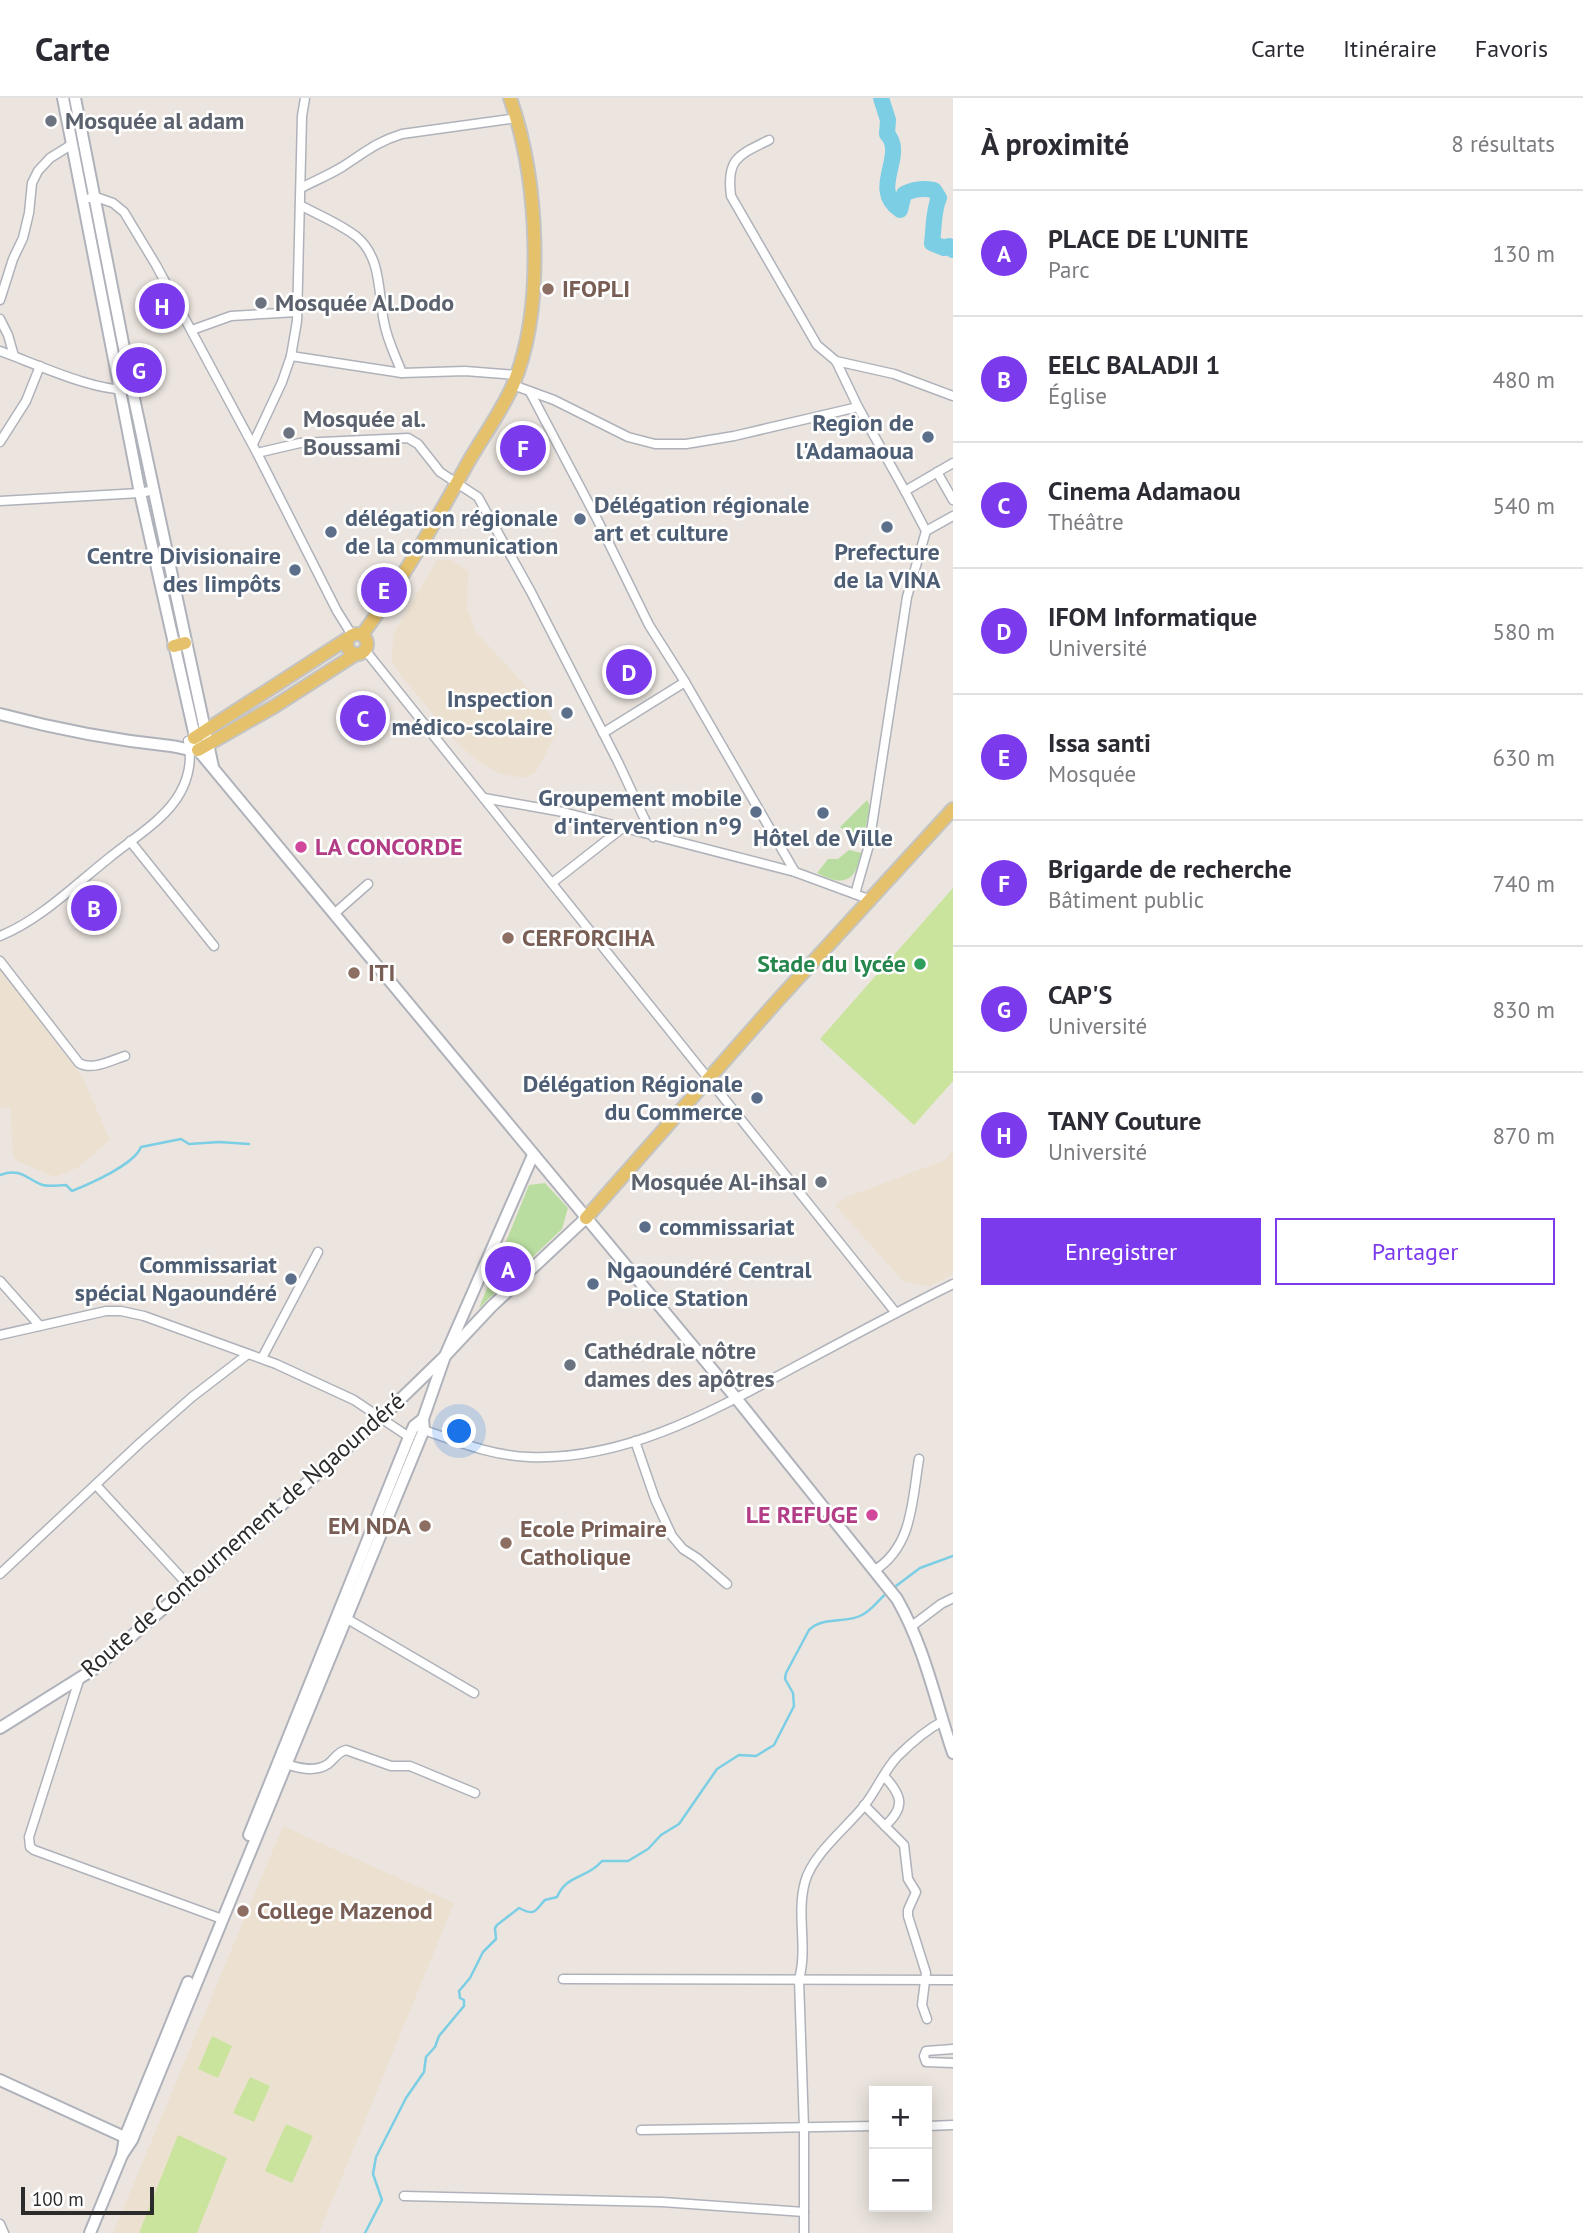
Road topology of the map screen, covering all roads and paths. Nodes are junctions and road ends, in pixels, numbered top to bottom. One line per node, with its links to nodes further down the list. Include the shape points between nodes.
1 (63, 98): 7 (main road)
2 (75, 98): 9 (main road)
3 (305, 98): 8 (street)
4 (510, 98): 5 (main road)
5 (517, 118): 8 (street, via 388,138); 22 (main road, via 530,184 536,254 531,319)
6 (769, 140): 19 (street, via 739,155 730,167 731,196 817,345)
7 (71, 145): 10 (main road); 12 (street, via 50,158 32,183 23,237)
8 (300, 188): 11 (street)
9 (96, 197): 10 (street); 15 (street, via 124,212); 23 (main road)
10 (83, 199): 24 (main road)
11 (300, 205): 13 (street); 21 (street, via 357,237 366,248 380,286 387,334)
12 (0, 300)
13 (297, 312): 15 (street, via 231,316); 18 (street)
14 (0, 319): 17 (street)
15 (192, 330): 29 (street)
16 (0, 351): 17 (street)
17 (14, 356): 20 (street)
18 (292, 356): 21 (street); 29 (street)
19 (836, 361): 26 (street, via 894,374); 27 (street)
20 (40, 366): 24 (street); 28 (street, via 26,401)
21 (402, 373): 22 (street, via 465,371)
22 (515, 380): 25 (street); 33 (main road)
23 (132, 388): 24 (street); 34 (main road)
24 (120, 390): 36 (main road)
25 (530, 392): 27 (street, via 628,438 655,444 734,436); 44 (street, via 649,625)
26 (953, 396)
27 (858, 407): 35 (street)
28 (0, 442)
29 (253, 444): 30 (street)
30 (257, 453): 33 (street, via 300,443 408,438 440,472); 41 (street)
31 (953, 463): 32 (street)
32 (937, 472): 35 (street); 37 (street)
33 (458, 482): 41 (main road, via 386,602); 48 (street, via 478,497)
34 (154, 490): 36 (street); 42 (main road)
35 (905, 491): 40 (street)
36 (141, 494): 38 (street); 42 (main road)
37 (953, 500)
38 (0, 501)
39 (953, 516): 40 (street)
40 (926, 531): 58 (street, via 907,597 869,845)
41 (354, 637): 43 (main road, via 367,644); 43 (main road, via 348,649); 45 (main road)
42 (180, 644): 49 (main road)
43 (360, 652): 46 (main road); 50 (street)
44 (685, 682): 48 (street); 55 (street)
45 (267, 691): 46 (main road); 49 (main road)
46 (275, 706): 49 (main road)
47 (0, 714): 49 (main road, via 135,743)
48 (603, 733): 53 (street)
49 (197, 743): 54 (street, via 180,793 157,820); 60 (main road, via 214,770)
50 (484, 798): 52 (street, via 563,812); 56 (street)
51 (953, 809): 59 (main road)
52 (621, 829): 53 (street); 56 (street)
53 (653, 838): 55 (street)
54 (130, 841): 61 (street, via 47,907); 62 (street)
55 (795, 872): 58 (street)
56 (552, 883): 65 (street)
57 (368, 884): 60 (street)
58 (855, 894): 59 (street)
59 (871, 900): 65 (main road)
60 (335, 913): 66 (main road)
61 (0, 936)
62 (214, 946)
63 (0, 961): 64 (street, via 79,1063 92,1067)
64 (125, 1056)
65 (708, 1078): 67 (main road); 71 (street)
66 (533, 1155): 67 (main road); 75 (main road)
67 (586, 1218): 75 (main road, Route de Contournement de Ngaoundéré); 77 (main road)
68 (317, 1252): 76 (street)
69 (0, 1280): 72 (street)
70 (953, 1284): 71 (street)
71 (895, 1313): 77 (street)
72 (40, 1326): 73 (street); 74 (street, via 121,1311)
73 (0, 1335)
74 (248, 1354): 76 (street); 82 (street, via 192,1397)
75 (445, 1356): 78 (main road, Route de Contournement de Ngaoundéré); 79 (main road)
76 (262, 1358): 78 (street, via 354,1400)
77 (736, 1398): 80 (street); 83 (main road)
78 (380, 1419): 79 (street); 86 (main road, Route de Contournement de Ngaoundéré)
79 (417, 1428): 80 (street, via 468,1446 527,1457 598,1451); 88 (main road); 88 (main road)
80 (635, 1441): 85 (street, via 672,1536)
81 (919, 1459): 83 (street, via 906,1533 896,1552)
82 (96, 1485): 84 (street); 86 (street)
83 (875, 1570): 89 (main road)
84 (0, 1574)
85 (727, 1584)
86 (189, 1586): 90 (main road, Route de Contournement de Ngaoundéré)
87 (953, 1598): 89 (street)
88 (343, 1616): 91 (street); 96 (main road)
89 (912, 1626): 92 (main road)
90 (80, 1677): 93 (main road, Route de Contournement de Ngaoundéré); 101 (street, via 29,1837 30,1847)
91 (474, 1693)
92 (943, 1721): 94 (main road); 97 (street, via 916,1739)
93 (0, 1728)
94 (951, 1740): 95 (main road)
95 (953, 1753)
96 (282, 1763): 98 (street, via 300,1770 324,1766 346,1750 391,1766 410,1766); 101 (main road)
97 (884, 1776): 99 (street); 100 (street, via 898,1791 900,1804)
98 (475, 1793)
99 (864, 1805): 100 (street); 103 (street, via 814,1863 805,1881)
100 (885, 1826): 105 (street, via 904,1845 908,1879 916,1892 908,1916)
101 (218, 1917): 115 (main road)
102 (563, 1979): 103 (street)
103 (799, 1979): 105 (street); 113 (street)
104 (953, 1980): 105 (street)
105 (926, 1981): 106 (street, via 922,2005)
106 (927, 2019)
107 (953, 2049): 108 (street, via 932,2049 924,2056 926,2062)
108 (953, 2063)
109 (0, 2080): 115 (main road)
110 (953, 2125): 112 (street)
111 (869, 2126): 113 (street)
112 (932, 2126)
113 (804, 2128): 114 (street); 117 (street)
114 (641, 2130)
115 (129, 2139): 120 (main road)
116 (404, 2196): 117 (street, via 662,2202)
117 (804, 2212): 121 (street)
118 (0, 2224): 119 (street)
119 (4, 2233)
120 (90, 2233)
121 (804, 2233)

